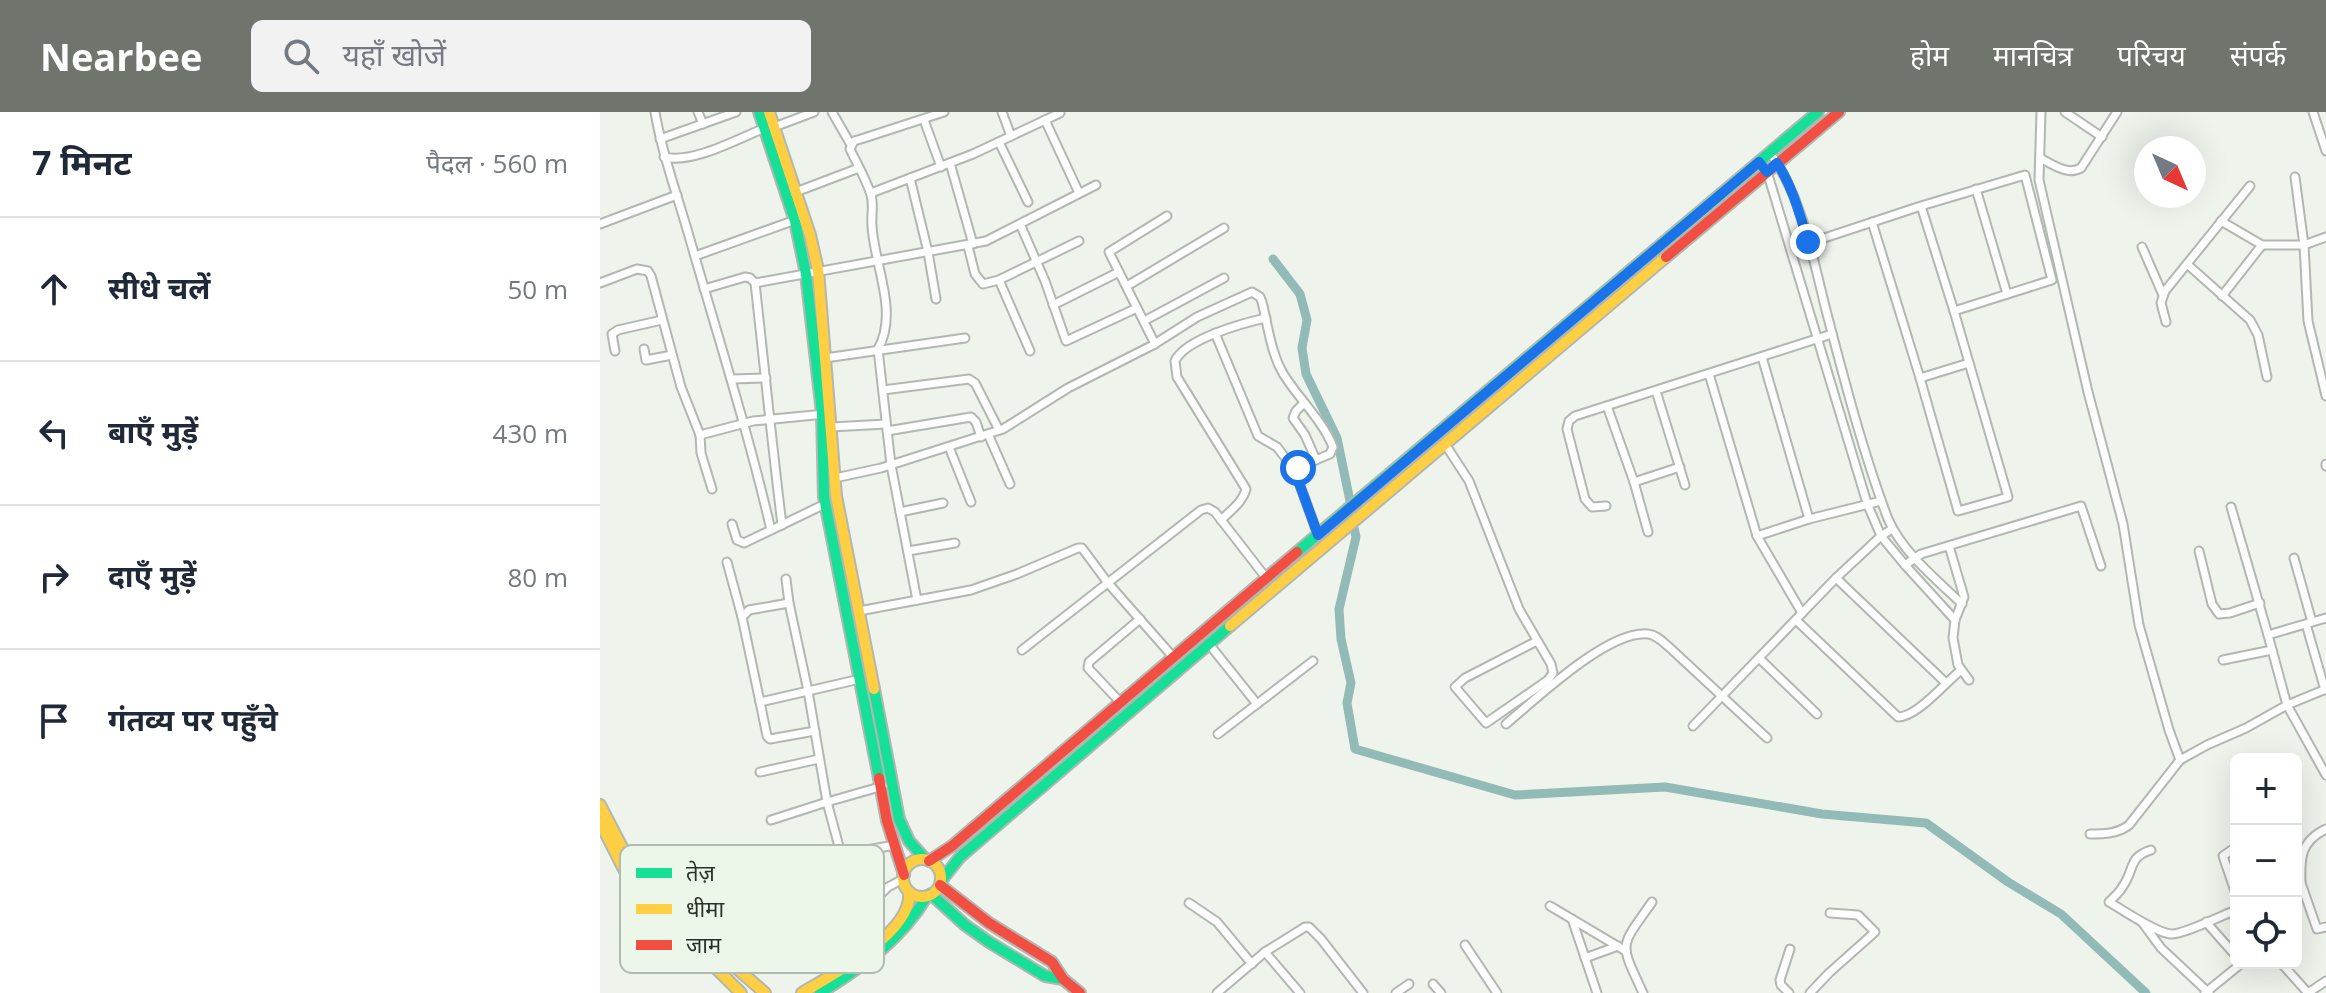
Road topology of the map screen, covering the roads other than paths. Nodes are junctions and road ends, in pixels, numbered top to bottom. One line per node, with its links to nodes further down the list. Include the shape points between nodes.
1 (655, 112): 23 (street)
2 (698, 112): 19 (street)
3 (736, 112): 19 (street)
4 (759, 112): 20 (main road)
5 (769, 112): 20 (main road)
6 (814, 112): 20 (street)
7 (832, 112): 25 (street)
8 (943, 112): 17 (street)
9 (1002, 112): 21 (street)
10 (1818, 112): 27 (main road)
11 (1839, 112): 32 (main road)
12 (2041, 112): 29 (street)
13 (2065, 112): 22 (street)
14 (2117, 112): 22 (street)
15 (1060, 113): 18 (street)
16 (2314, 113): 26 (street)
17 (924, 120): 25 (street); 33 (street)
18 (1045, 120): 21 (street); 43 (street)
19 (703, 124): 23 (street)
20 (769, 127): 28 (street, via 689,158); 41 (main road)
21 (1011, 136): 24 (street)
22 (2102, 137): 29 (street, via 2076,172)
23 (660, 139): 28 (street)
24 (999, 142): 31 (street); 45 (street)
25 (851, 145): 34 (street)
26 (2326, 151)
27 (1770, 153): 30 (main road); 32 (street)
28 (664, 157): 44 (street)
29 (2040, 158): 201 (street, via 2039,180 2123,524 2139,625)
30 (1759, 162): 35 (street); 146 (main road)
31 (950, 163): 33 (street); 57 (street)
32 (1777, 163): 35 (main road); 56 (street, via 1790,185)
33 (941, 167): 37 (street)
34 (859, 168): 41 (street); 42 (street)
35 (1767, 172): 61 (street); 120 (main road)
36 (2295, 177): 59 (street)
37 (910, 178): 42 (street); 62 (street)
38 (1096, 185): 43 (street)
39 (2250, 186): 49 (street)
40 (1976, 189): 46 (street); 76 (street); 76 (street, via 2025,175 2052,280)
41 (790, 193): 48 (main road)
42 (871, 193): 64 (street)
43 (1079, 193): 52 (street)
44 (677, 195): 51 (street); 63 (street)
45 (1028, 202)
46 (1921, 206): 50 (street); 82 (street)
47 (1167, 216): 68 (street, via 1111,249)
48 (800, 219): 63 (street); 67 (main road); 69 (main road)
49 (2221, 221): 58 (street); 66 (street)
50 (1872, 222): 56 (street); 103 (street)
51 (600, 224)
52 (1020, 224): 57 (street); 65 (street)
53 (1224, 228): 74 (street)
54 (2326, 237): 59 (street)
55 (1079, 241): 65 (street)
56 (1808, 242): 61 (street); 88 (street)
57 (970, 245): 62 (street); 71 (street, via 978,281)
58 (2262, 245): 59 (street); 78 (street)
59 (2304, 245): 109 (street, via 2308,321)
60 (2142, 247): 77 (street)
61 (1791, 249): 90 (street)
62 (928, 252): 64 (street); 79 (street)
63 (695, 256): 75 (street)
64 (877, 261): 67 (street); 94 (street, via 887,309)
65 (1036, 262): 71 (street); 80 (street)
66 (2187, 264): 77 (street); 78 (street)
67 (818, 270): 69 (street); 98 (main road)
68 (1119, 272): 74 (street); 80 (street)
69 (806, 274): 73 (street); 112 (main road)
70 (1224, 278): 85 (street)
71 (999, 280): 95 (street)
72 (600, 283): 84 (street, via 637,269 648,271)
73 (755, 283): 75 (street, via 745,277); 102 (street)
74 (1127, 286): 81 (street)
75 (704, 289): 104 (street)
76 (2007, 294): 82 (street)
77 (2163, 295): 86 (street)
78 (2222, 296): 101 (street, via 2245,314 2258,335)
79 (936, 299)
80 (1053, 305): 81 (street, via 1066,341)
81 (1137, 308): 85 (street)
82 (1954, 311): 99 (street)
83 (1266, 318): 87 (street); 91 (street, via 1260,297 1252,292); 110 (street, via 1281,371)
84 (662, 320): 93 (street, via 618,330 612,334); 96 (street)
85 (1144, 321): 91 (street)
86 (2166, 322)
87 (1215, 333): 125 (street, via 1258,436 1277,447); 140 (street, via 1176,356 1174,366 1246,489)
88 (1832, 334): 90 (street); 131 (street)
89 (965, 338): 94 (street)
90 (1818, 339): 97 (street); 134 (street)
91 (1155, 344): 117 (street)
92 (644, 349): 96 (street, via 646,360)
93 (615, 351)
94 (878, 351): 98 (street); 107 (street)
95 (1030, 351)
96 (672, 355): 105 (street)
97 (1762, 357): 100 (street); 139 (street)
98 (825, 358): 112 (main road)
99 (1969, 363): 103 (street); 103 (street, via 2008,497 1958,511)
100 (1709, 374): 108 (street); 147 (street)
101 (2267, 377)
102 (766, 378): 104 (street); 113 (street)
103 (1920, 378)
104 (732, 379): 114 (street)
105 (680, 384): 106 (street); 118 (street)
106 (668, 387)
107 (883, 390): 116 (street); 117 (street, via 969,379)
108 (1656, 391): 111 (street); 124 (street)
109 (2326, 396)
110 (1303, 404): 122 (street, via 1293,418); 122 (street, via 1333,447)
111 (1607, 406): 127 (street); 136 (street, via 1575,416 1567,429 1585,499 1592,507)
112 (826, 414): 113 (street); 115 (main road); 135 (main road)
113 (769, 419): 114 (street); 142 (street)
114 (745, 423): 118 (street); 144 (street)
115 (831, 427): 116 (street); 126 (main road)
116 (887, 428): 119 (street, via 971,417); 123 (street)
117 (999, 430): 119 (street)
118 (700, 435): 130 (street)
119 (985, 435): 121 (street); 128 (street)
120 (1445, 444): 175 (street, via 1469,481 1513,596); 176 (main road)
121 (949, 447): 123 (street); 132 (street)
122 (1316, 460): 125 (street)
123 (891, 465): 126 (street); 138 (street)
124 (1680, 467): 127 (street); 129 (street)
125 (1294, 469): 146 (street)
126 (835, 478): 166 (main road)
127 (1634, 482): 145 (street)
128 (1010, 484)
129 (1685, 485)
130 (712, 489)
131 (1881, 501): 134 (street); 143 (street)
132 (971, 502)
133 (943, 503): 138 (street)
134 (1867, 503): 139 (street); 148 (street)
135 (825, 504): 142 (street); 184 (main road)
136 (1606, 506)
137 (2231, 507): 164 (street)
138 (900, 512): 151 (street)
139 (1809, 519): 147 (street)
140 (1221, 520): 160 (street); 161 (street, via 1208,508 1201,510)
141 (732, 524): 144 (street, via 740,543)
142 (782, 525): 144 (street)
143 (1892, 529): 148 (street); 153 (street)
144 (771, 530)
145 (1648, 532)
146 (1318, 535): 160 (main road)
147 (1757, 536): 167 (street)
148 (1881, 536): 156 (street); 158 (street)
149 (955, 543): 151 (street)
150 (1949, 546): 153 (street); 157 (street, via 2081,506); 165 (street, via 1963,588)
151 (908, 551): 162 (street)
152 (2199, 551): 164 (street, via 2219,614)
153 (1915, 558): 156 (street); 165 (street)
154 (2294, 558): 173 (street)
155 (727, 562): 168 (street)
156 (1905, 565): 172 (street)
157 (2101, 566)
158 (1836, 578): 167 (street); 186 (street)
159 (786, 579): 163 (street)
160 (1267, 579): 179 (main road)
161 (1108, 583): 162 (street, via 1078,548 971,590); 170 (street); 177 (street)
162 (917, 600): 166 (street)
163 (789, 603): 168 (street, via 749,610); 188 (street)
164 (2260, 603): 174 (street)
165 (1962, 604): 172 (street)
166 (859, 611): 204 (main road)
167 (1802, 613): 171 (street)
168 (742, 617): 190 (street)
169 (2326, 618): 173 (street)
170 (1140, 619): 179 (street); 191 (street, via 1089,662 1092,674)
171 (1796, 620): 180 (street); 186 (street, via 1898,717 1915,711)
172 (1955, 620): 183 (street, via 1953,638)
173 (2309, 623): 174 (street); 187 (street)
174 (2268, 635): 178 (street)
175 (1537, 641): 175 (street, via 1553,673 1486,723 1455,687)
176 (1209, 644): 192 (street); 223 (main road, via 960,857)
177 (1022, 650)
178 (2272, 650): 181 (street); 193 (street)
179 (1174, 658): 191 (main road)
180 (1759, 658): 189 (street); 194 (street)
181 (2223, 660)
182 (1313, 661): 192 (street)
183 (1961, 670): 185 (street); 186 (street)
184 (860, 679): 188 (street); 205 (main road)
185 (1969, 680)
186 (1946, 683)
187 (2325, 690): 193 (street)
188 (808, 691): 190 (street); 197 (street)
189 (1721, 697): 195 (street, via 1655,636 1636,635 1576,666); 196 (street); 199 (street)
190 (760, 702): 197 (street, via 770,739)
191 (1121, 703): 219 (main road, via 952,846)
192 (1257, 704): 198 (street)
193 (2287, 705): 201 (street); 203 (street)
194 (1817, 714)
195 (1506, 724)
196 (1693, 726)
197 (815, 731): 200 (street)
198 (1218, 734)
199 (1767, 738)
200 (819, 759): 202 (street); 206 (street)
201 (2180, 760): 211 (street, via 2129,825)
202 (760, 772)
203 (2326, 775)
204 (892, 783): 205 (street); 219 (main road, via 905,834)
205 (881, 787): 206 (street); 214 (main road)
206 (827, 802): 208 (street); 213 (street)
207 (600, 805): 212 (main road)
208 (771, 820)
209 (600, 822): 220 (main road)
210 (2326, 829): 218 (street, via 2311,838)
211 (2090, 834)
212 (621, 845)
213 (839, 845)
214 (895, 845): 215 (street); 222 (main road)
215 (884, 847)
216 (2151, 850): 234 (street, via 2134,859 2123,888 2109,902)
217 (2230, 851): 221 (street, via 2223,856)
218 (2302, 855)
219 (927, 860): 222 (main road, via 911,863); 223 (main road, via 940,871)
220 (620, 861)
221 (2230, 876)
222 (904, 877): 224 (street); 225 (main road)
223 (940, 883): 227 (main road); 252 (main road, via 1001,931 1052,962)
224 (884, 891)
225 (909, 892): 227 (main road); 237 (main road, via 907,911)
226 (2302, 893): 236 (street, via 2317,929)
227 (929, 895): 240 (main road, via 916,917); 252 (main road, via 989,942 1045,976)
228 (1652, 902): 239 (street)
229 (1189, 903): 245 (street, via 1217,922)
230 (1550, 906): 233 (street)
231 (2230, 912): 235 (street)
232 (1830, 913): 273 (street, via 1858,915 1875,932)
233 (1572, 919): 239 (street); 244 (street)
234 (2142, 921): 235 (street, via 2170,934); 257 (street, via 2161,948)
235 (2206, 922): 242 (street)
236 (2326, 927)
237 (884, 936)
238 (1465, 945): 269 (street)
239 (1621, 948): 244 (street); 271 (street)
240 (884, 949)
241 (1790, 949): 272 (street, via 1780,980)
242 (2230, 949)
243 (1265, 952): 245 (street); 265 (street); 266 (street, via 1309,927)
244 (1585, 958): 270 (street)
245 (1252, 964): 264 (street)
246 (2235, 969): 257 (street)
247 (2286, 969): 256 (street)
248 (721, 973): 259 (main road)
249 (742, 973): 260 (main road)
250 (835, 973): 261 (main road)
251 (853, 973): 262 (main road)
252 (1063, 979): 263 (main road)
253 (2326, 981): 258 (street)
254 (1409, 984): 267 (street)
255 (1433, 984): 268 (street)
256 (2302, 990): 258 (street)
257 (2207, 992)
258 (2315, 992)
259 (741, 993)
260 (765, 993)
261 (802, 993)
262 (820, 993)
263 (1080, 993)
264 (1217, 993)
265 (1300, 993)
266 (1363, 993)
267 (1396, 993)
268 (1441, 993)
269 (1497, 993)
270 (1597, 993)
271 (1643, 993)
272 (1789, 993)
273 (1810, 993)

